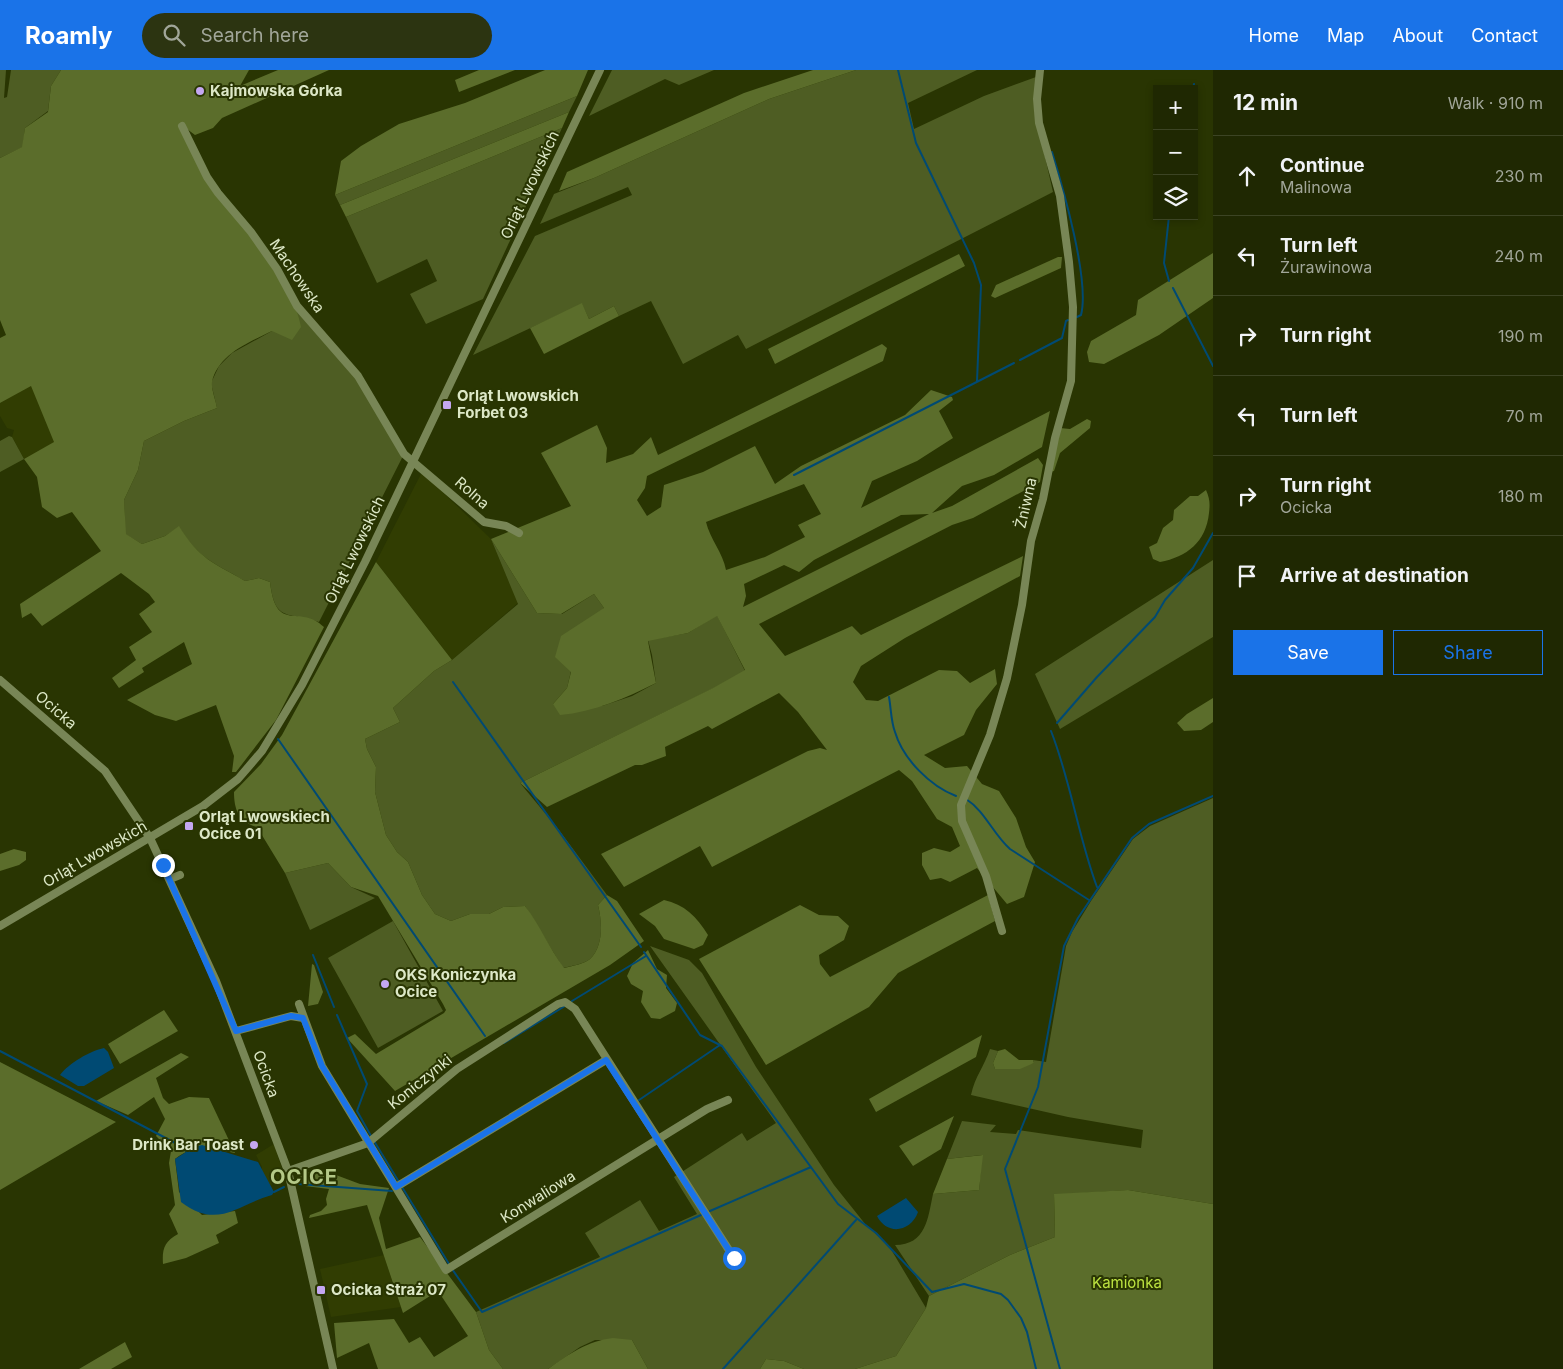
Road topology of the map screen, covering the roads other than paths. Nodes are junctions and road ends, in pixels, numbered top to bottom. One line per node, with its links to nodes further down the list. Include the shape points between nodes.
1 (600, 70): 4 (street, Orląt Lwowskich)
2 (1040, 70): 11 (street, Żniwna, via 1039,123 1060,196 1070,262 1073,307 1071,381 1031,541 1007,678 990,734 961,805 962,821 986,876)
3 (182, 126): 4 (street, Machowska, via 206,177 251,232 277,269 297,306 358,376 404,454)
4 (414, 461): 5 (street, Rolna, via 484,522 506,526); 7 (street, Orląt Lwowskich, via 316,657 262,751 238,779 216,797)
5 (519, 533)
6 (0, 680): 7 (street, Ocicka, via 105,772)
7 (150, 838): 9 (street, Ocicka); 10 (street, Orląt Lwowskich)
8 (180, 875): 9 (street)
9 (170, 880): 14 (street, Ocicka)
10 (0, 926)
11 (1002, 931)
12 (299, 1004): 13 (street)
13 (303, 1018): 14 (street, via 291,1016); 18 (street, via 322,1066)
14 (236, 1031): 19 (street, Ocicka)
15 (606, 1060): 17 (street); 18 (street, Koniczynki, via 575,1009 565,1002 558,1004 458,1069); 20 (street)
16 (728, 1100): 17 (street, Konwaliowa)
17 (659, 1139): 20 (street, Konwaliowa, via 446,1270); 21 (street)
18 (368, 1143): 19 (street, Koniczynki); 20 (street)
19 (288, 1171): 22 (street, Ocicka)
20 (396, 1187)
21 (734, 1258)
22 (333, 1369)

